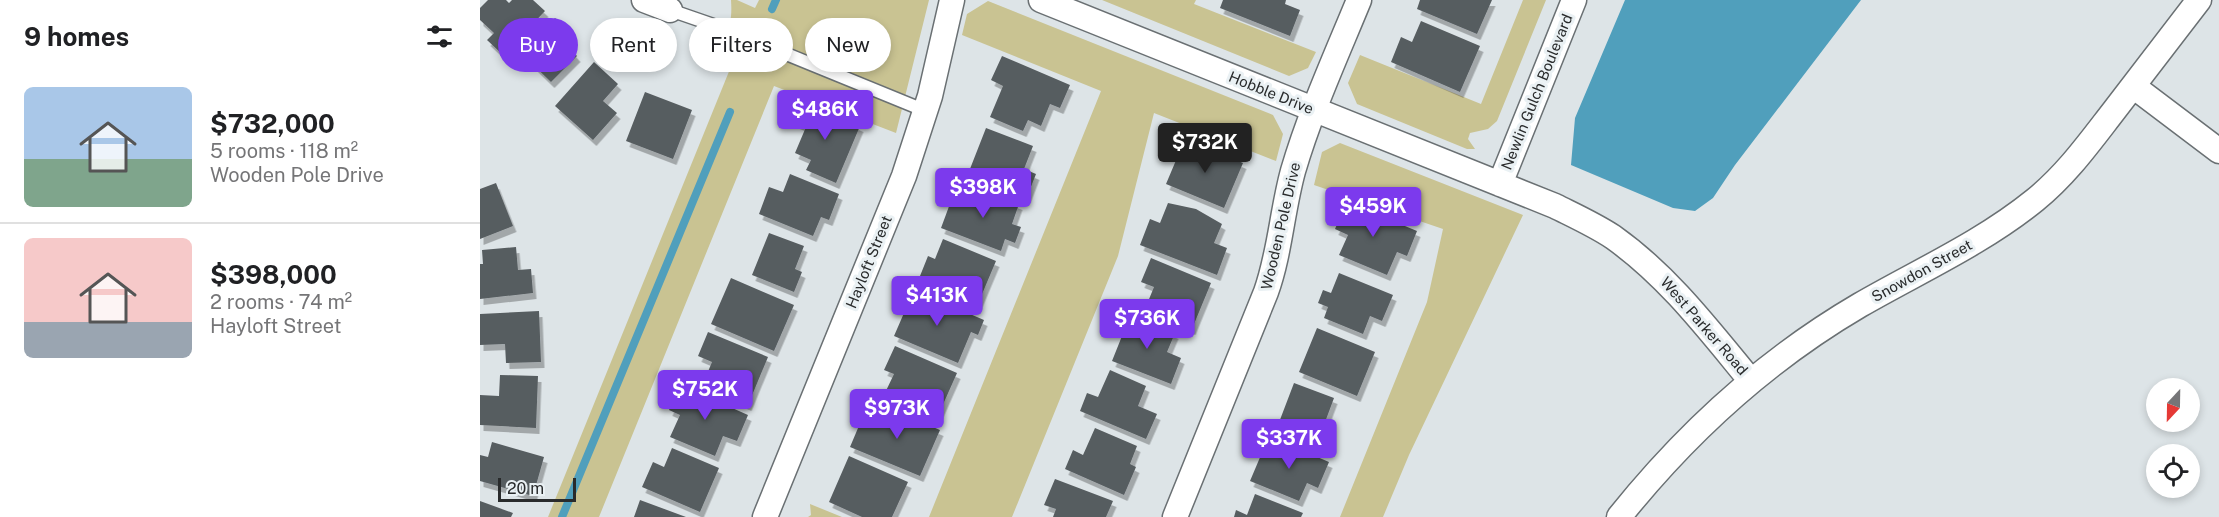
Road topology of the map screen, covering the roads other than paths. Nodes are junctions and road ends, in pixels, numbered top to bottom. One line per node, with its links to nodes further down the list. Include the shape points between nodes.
1 (644, 0): 7 (street)
2 (952, 0): 10 (street, Hayloft Street)
3 (1041, 0): 9 (street, Hobble Drive)
4 (1359, 0): 9 (street, Wooden Pole Drive)
5 (1574, 0): 12 (street, Newlin Gulch Boulevard)
6 (2199, 0): 8 (street, Snowdon Street)
7 (669, 10): 10 (lane)
8 (2133, 86): 11 (street); 13 (street, Snowdon Street, via 2074,163 2023,210 1988,234 1848,312)
9 (1314, 110): 12 (street, Hobble Drive); 15 (street, Wooden Pole Drive, via 1289,186 1269,283)
10 (926, 111): 14 (street, Hayloft Street, via 904,176)
11 (2219, 151)
12 (1500, 184): 13 (street, West Parker Road, via 1582,219 1639,257 1673,289)
13 (1751, 381): 16 (street, Snowdon Street, via 1673,454)
14 (765, 517)
15 (1175, 517)
16 (1619, 517)

